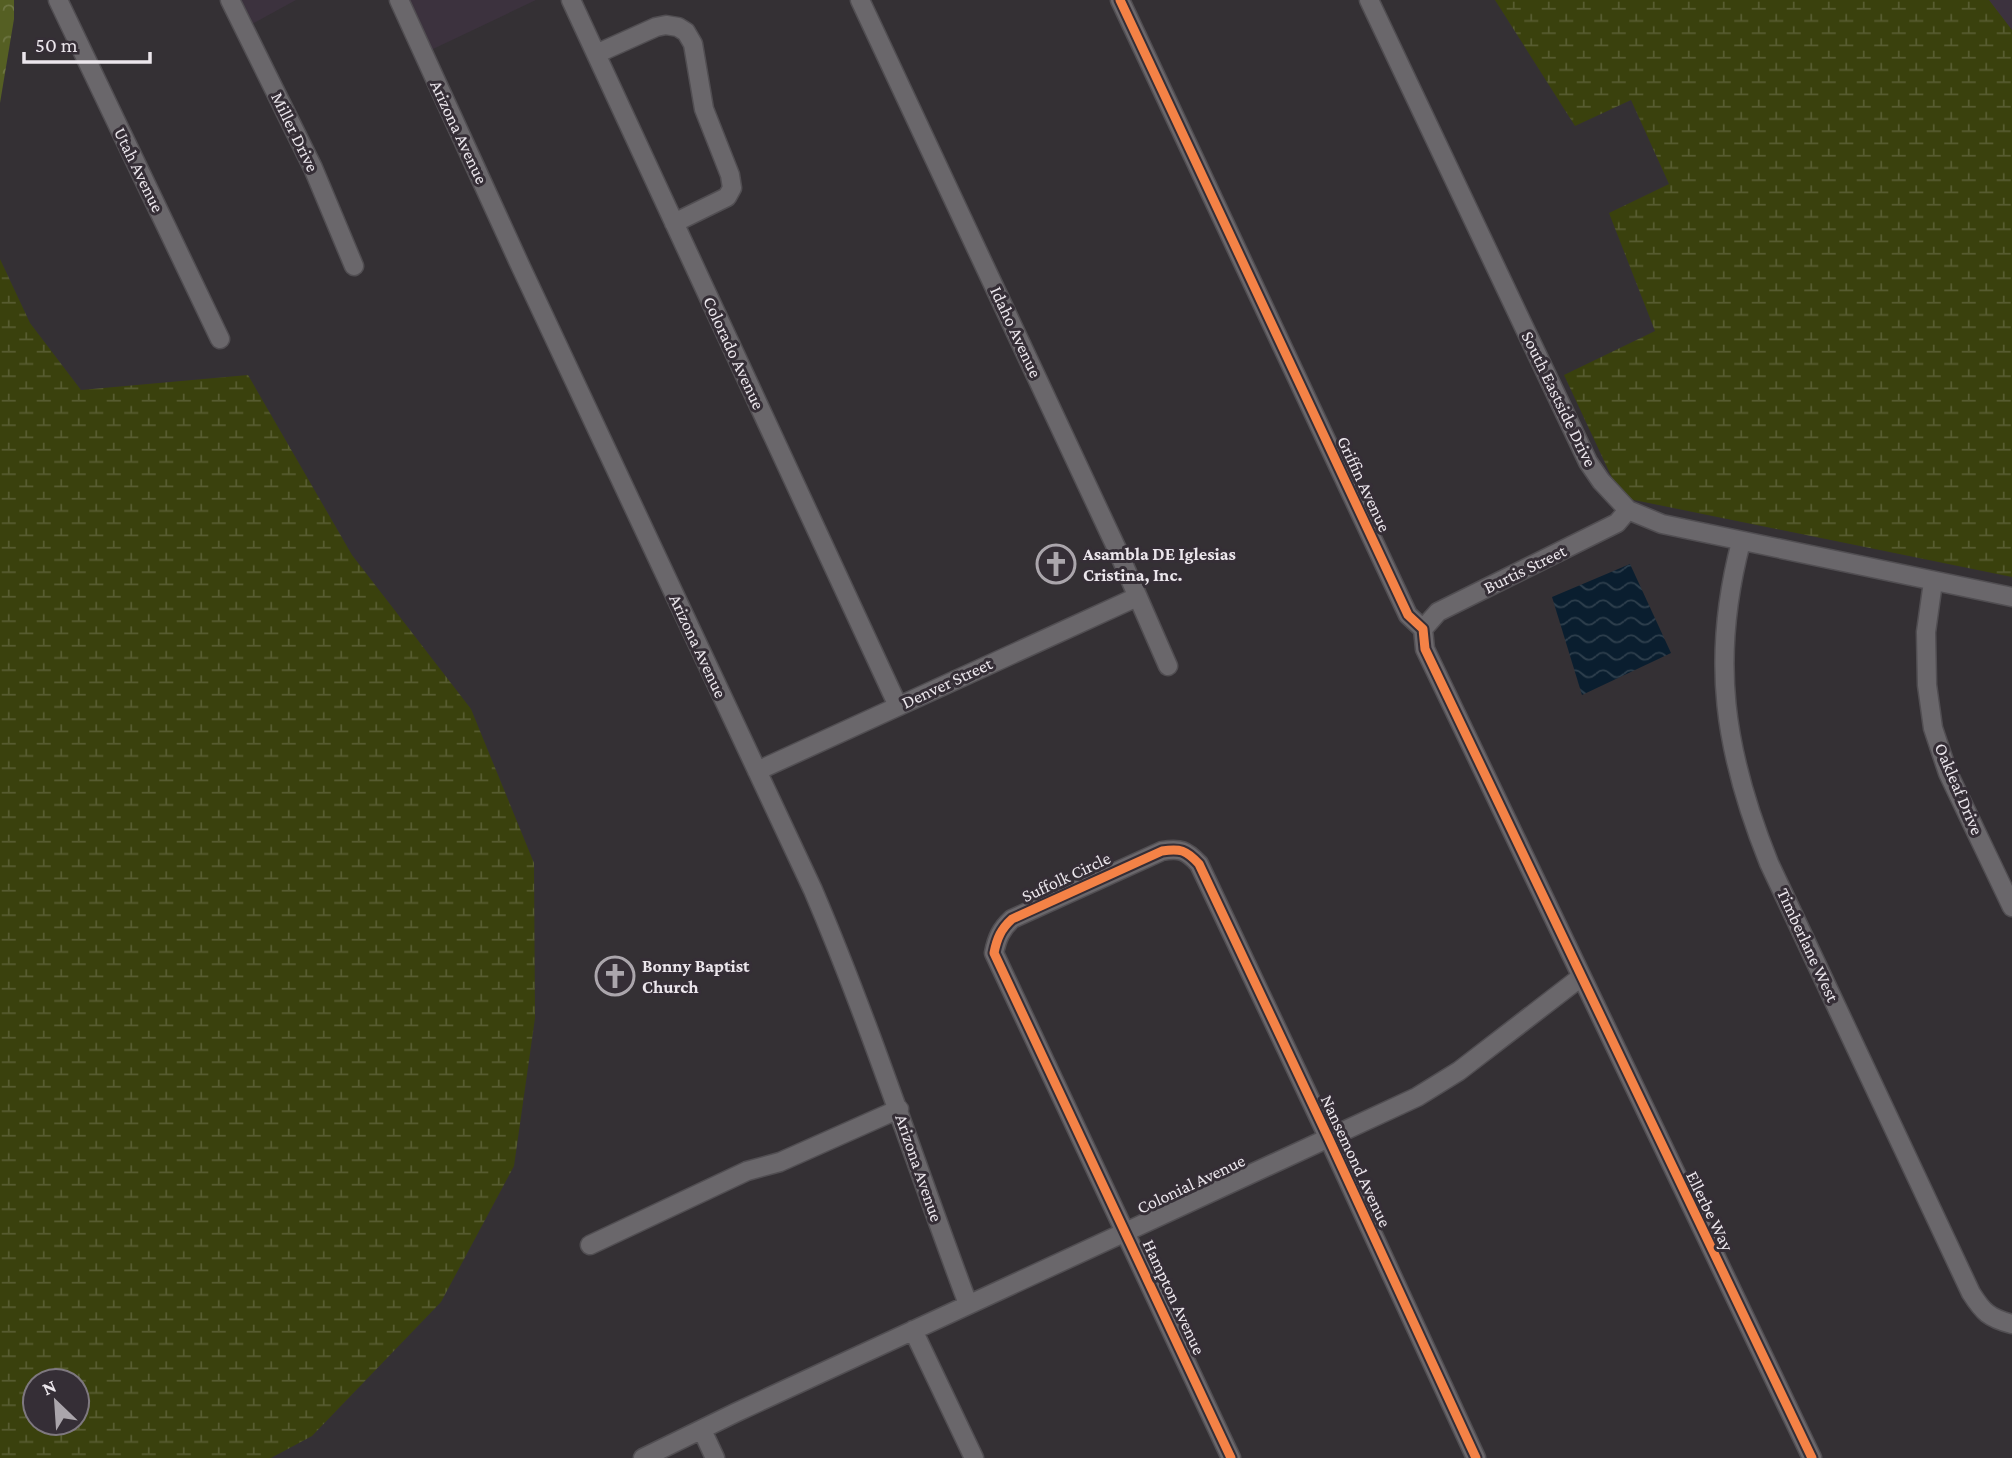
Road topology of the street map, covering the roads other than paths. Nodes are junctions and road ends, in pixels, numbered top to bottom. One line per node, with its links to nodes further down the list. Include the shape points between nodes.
1 (58, 0): 11 (street, Utah Avenue)
2 (230, 0): 10 (street, Miller Drive, via 313,168)
3 (399, 0): 20 (street, Arizona Avenue)
4 (571, 0): 8 (street, Colorado Avenue)
5 (860, 0): 15 (street, Idaho Avenue)
6 (1120, 0): 17 (street, Griffin Avenue, via 1408,615)
7 (1369, 0): 12 (street, South Eastside Drive, via 1588,462)
8 (596, 54): 9 (street, Colorado Avenue); 9 (street, via 666,25 686,32 693,44 704,109 732,188 727,197)
9 (674, 223): 19 (street, Colorado Avenue)
10 (354, 266)
11 (220, 339)
12 (1628, 510): 13 (street, South Eastside Drive, via 1662,524); 17 (street, Burtis Street, via 1617,523 1438,612)
13 (1741, 542): 14 (street, South Eastside Drive); 30 (street, Timberlane West, via 1731,578 1724,678 1729,729 1752,819 1971,1293 1982,1309)
14 (1933, 582): 16 (street, South Eastside Drive); 22 (street, Oakleaf Drive, via 1926,632 1933,728 1948,773)
15 (1137, 597): 18 (street, Idaho Avenue); 19 (street, Denver Street)
16 (2012, 597)
17 (1423, 629): 23 (street, Griffin Avenue, via 1425,649)
18 (1168, 666)
19 (898, 705): 20 (street, Denver Street)
20 (757, 771): 25 (street, Arizona Avenue, via 842,958)
21 (1206, 878): 24 (street, Suffolk Circle, via 1190,854 1177,849 1161,851 1003,927 994,953); 26 (street, Nansemond Avenue)
22 (2012, 907)
23 (1581, 977): 26 (street, Colonial Avenue, via 1436,1086); 38 (street, Ellerbe Way)
24 (1032, 1037): 27 (street, Hampton Avenue)
25 (899, 1109): 28 (street, via 780,1162 747,1171); 29 (street, Arizona Avenue)
26 (1328, 1137): 27 (street, Colonial Avenue); 37 (street, Nansemond Avenue)
27 (1126, 1232): 29 (street, Colonial Avenue); 36 (street, Hampton Avenue)
28 (590, 1245)
29 (968, 1304): 31 (street, Colonial Avenue)
30 (2004, 1322)
31 (913, 1329): 32 (street, Colonial Avenue); 35 (street)
32 (702, 1430): 33 (street, Colonial Avenue); 34 (street)
33 (643, 1458)
34 (715, 1458)
35 (974, 1458)
36 (1231, 1458)
37 (1476, 1458)
38 (1812, 1458)

